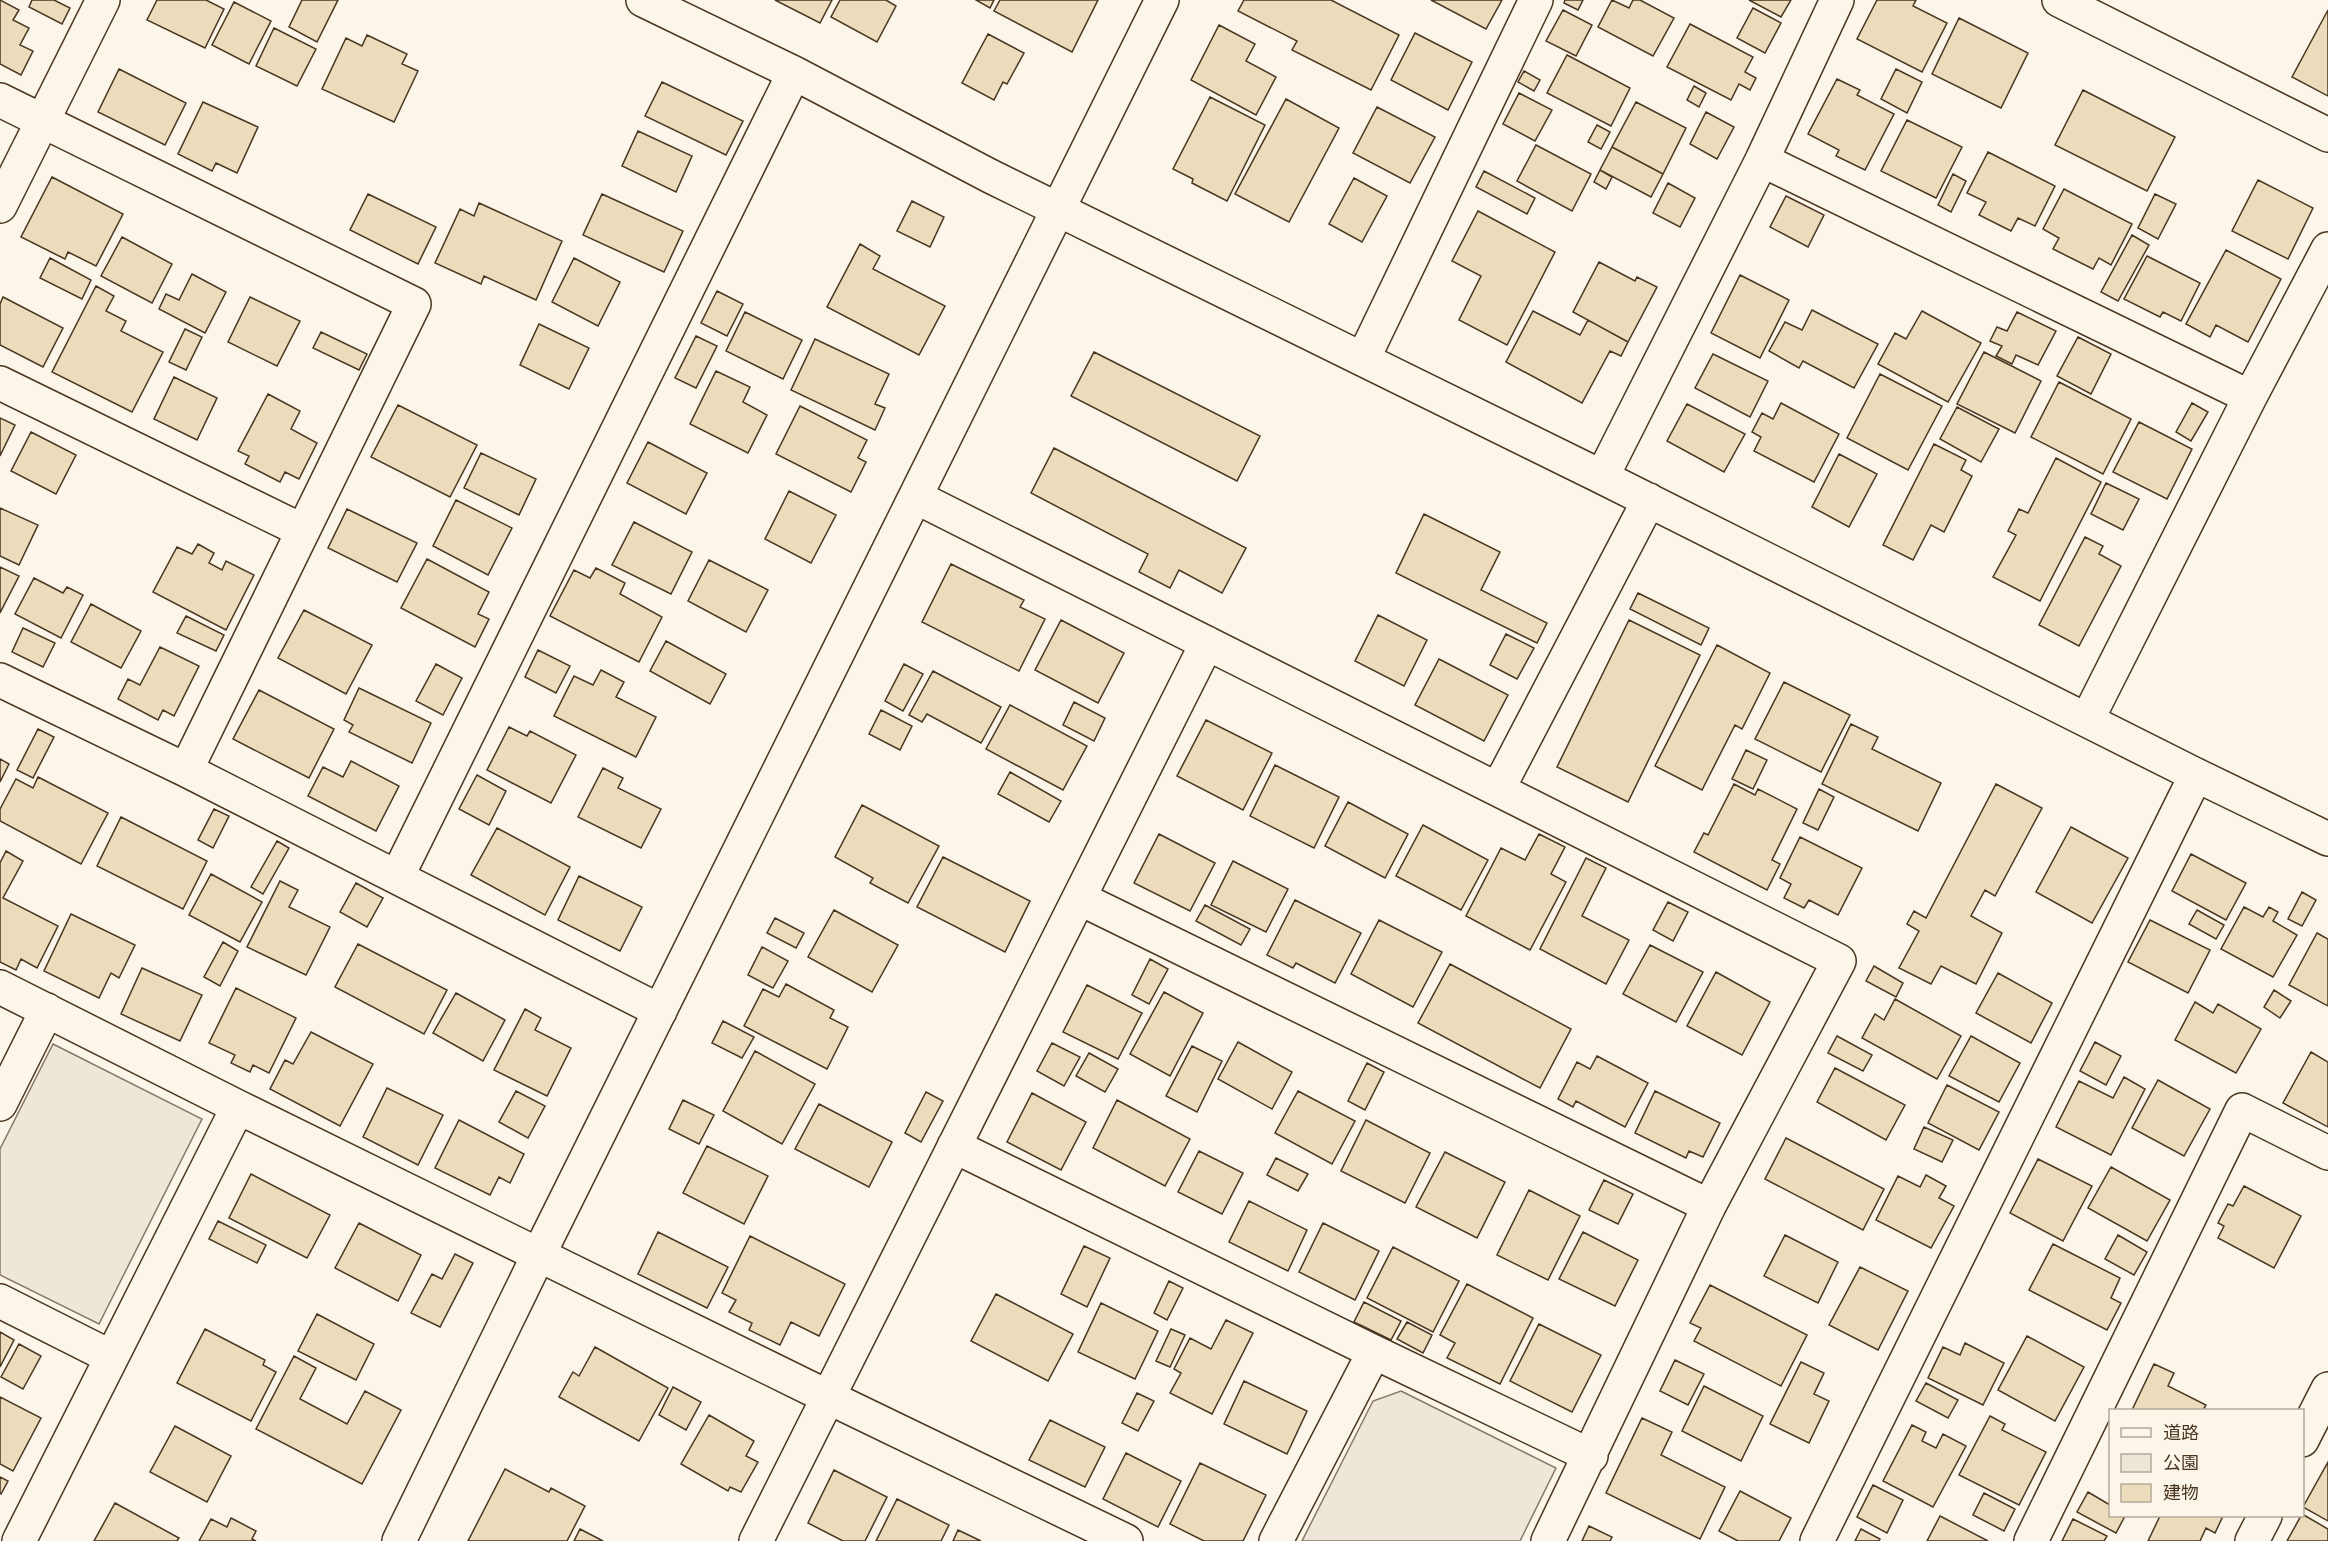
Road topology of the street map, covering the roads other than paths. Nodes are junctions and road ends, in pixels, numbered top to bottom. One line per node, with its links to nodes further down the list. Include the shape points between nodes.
1 (103, 0): 9 (street)
2 (1162, 0): 13 (street)
3 (1536, 0): 15 (street)
4 (1837, 0): 11 (street)
5 (2059, 0): 10 (street)
6 (648, 1): 7 (street)
7 (794, 74): 13 (street); 29 (street)
8 (0, 100): 9 (street)
9 (42, 122): 12 (street); 21 (street, via 414,304)
10 (2328, 135)
11 (1761, 160): 17 (street); 18 (street)
12 (0, 206)
13 (1059, 208): 15 (street); 19 (street)
14 (2326, 260): 17 (street)
15 (1363, 359): 18 (street)
16 (0, 382): 21 (street)
17 (2250, 398): 24 (street)
18 (1602, 477): 20 (street)
19 (916, 497): 22 (street); 33 (street)
20 (1649, 500): 24 (street); 27 (street)
21 (303, 531): 25 (street)
22 (1207, 644): 27 (street); 30 (street)
23 (0, 680): 25 (street)
24 (2087, 720): 26 (street)
25 (186, 770): 29 (street)
26 (2196, 775): 28 (street); 54 (street)
27 (1498, 789): 38 (street, via 1839,961)
28 (2328, 839)
29 (397, 877): 33 (street)
30 (1079, 898): 36 (street); 38 (street)
31 (0, 987): 32 (street)
32 (47, 1010): 34 (street); 35 (street)
33 (660, 1011): 39 (street)
34 (0, 1104)
35 (238, 1107): 39 (street); 42 (street)
36 (954, 1146): 41 (street); 44 (street)
37 (2328, 1153): 55 (street, via 2242,1110)
38 (1709, 1206): 46 (street)
39 (539, 1254): 44 (street); 49 (street)
40 (0, 1301): 42 (street)
41 (1374, 1352): 46 (street); 52 (street)
42 (111, 1357): 48 (street)
43 (2328, 1389): 45 (street)
44 (828, 1397): 50 (street); 51 (street)
45 (2304, 1436)
46 (1591, 1456): 53 (street)
47 (2264, 1517): 56 (street)
48 (19, 1541)
49 (399, 1541)
50 (756, 1541)
51 (1126, 1541)
52 (1276, 1541)
53 (1548, 1541)
54 (1817, 1541)
55 (2031, 1541)
56 (2253, 1541)

